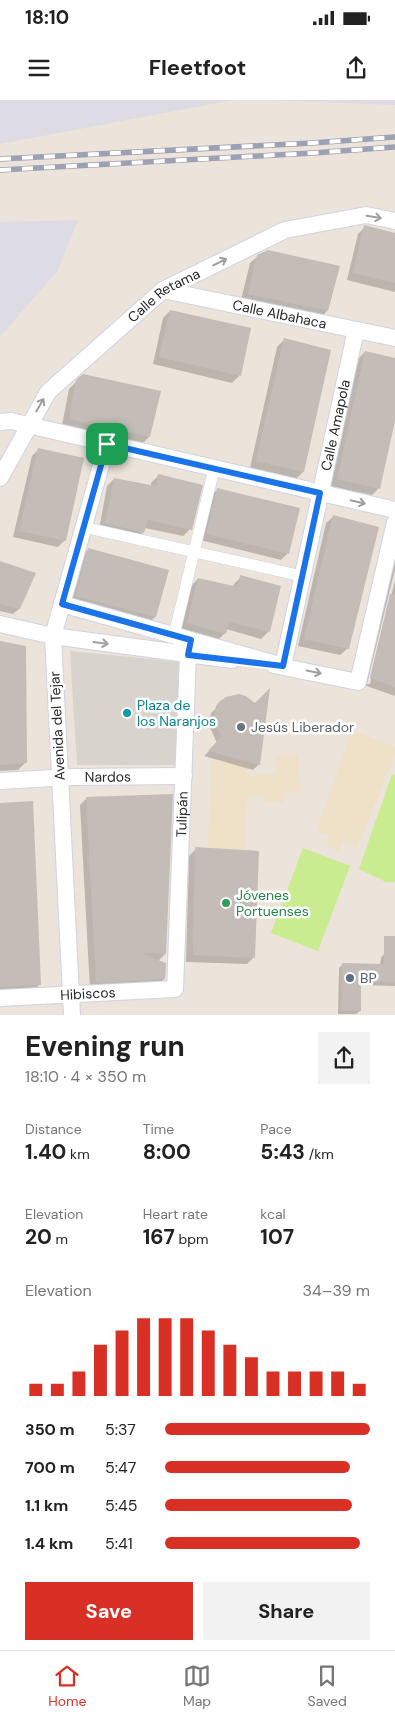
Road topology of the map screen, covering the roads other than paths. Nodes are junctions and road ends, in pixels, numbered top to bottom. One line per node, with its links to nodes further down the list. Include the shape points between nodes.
1 (395, 221): 2 (street, Calle Retama, one-way to 1, via 285,230 366,215)
2 (163, 290): 3 (street, Calle Albahaca); 6 (street, Calle Retama, one-way to 2, via 48,392)
3 (356, 330): 4 (street, Calle Albahaca); 10 (street, Calle Amapola)
4 (395, 338)
5 (0, 422): 6 (street, via 11,421)
6 (28, 426): 7 (street); 9 (street, Calle Retama)
7 (107, 444): 8 (street); 13 (street, Avenida del Tejar)
8 (214, 469): 10 (street); 14 (street)
9 (0, 478)
10 (320, 493): 11 (street, one-way to 11); 15 (street, Calle Amapola)
11 (395, 510)
12 (395, 522): 21 (street, one-way to 12, via 358,682)
13 (83, 527): 14 (street); 16 (street, Avenida del Tejar)
14 (194, 552): 15 (street); 19 (street)
15 (302, 576): 21 (street, Calle Amapola)
16 (62, 604): 18 (street, Avenida del Tejar); 19 (street)
17 (0, 624): 18 (street)
18 (53, 636): 20 (street, one-way to 20); 23 (street, Avenida del Tejar)
19 (174, 636): 20 (street)
20 (190, 648): 21 (street); 22 (street, Tulipán)
21 (283, 666)
22 (184, 776): 23 (street, Nardos); 25 (street, Tulipán)
23 (60, 778): 24 (street, Nardos); 26 (street, Avenida del Tejar)
24 (0, 781)
25 (175, 989): 26 (street, Hibiscos)
26 (72, 994): 27 (street, Hibiscos); 28 (street, Avenida del Tejar)
27 (0, 998)
28 (72, 1015)

